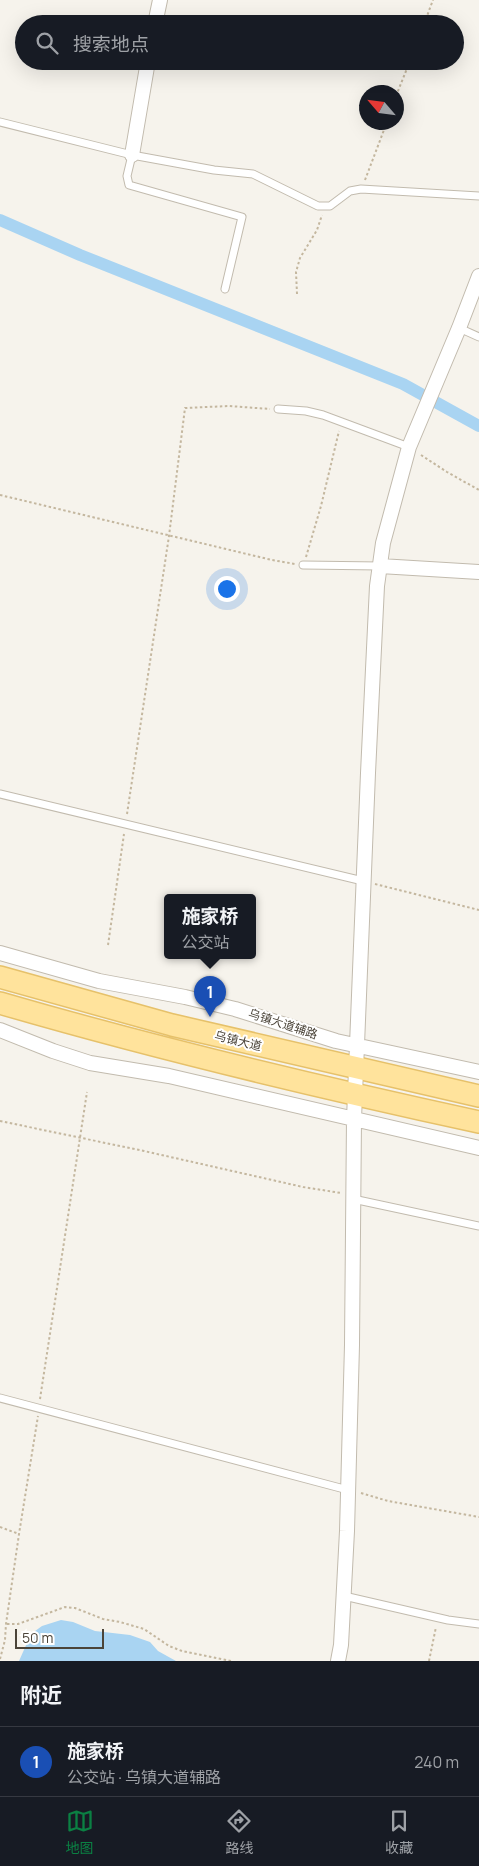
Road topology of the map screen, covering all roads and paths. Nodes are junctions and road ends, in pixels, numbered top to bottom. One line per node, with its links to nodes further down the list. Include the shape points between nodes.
1 (160, 0): 3 (street)
2 (433, 0): 4 (path)
3 (157, 15)
4 (427, 15)
5 (146, 70): 10 (street)
6 (406, 70): 7 (path)
7 (400, 85)
8 (0, 122): 10 (lane)
9 (384, 130): 11 (path)
10 (132, 155): 13 (lane, via 253,174 304,200); 15 (lane, via 129,185 242,217)
11 (361, 189): 12 (lane); 13 (lane, via 350,191 330,206)
12 (479, 196)
13 (325, 206): 16 (path, via 317,230 300,258 296,272)
14 (479, 276): 17 (street)
15 (224, 289)
16 (297, 294)
17 (459, 328): 18 (lane); 21 (street)
18 (479, 336)
19 (278, 409): 20 (lane, via 306,411); 24 (path, via 184,408)
20 (341, 421): 21 (lane); 25 (path)
21 (409, 446): 22 (path); 26 (street)
22 (479, 490)
23 (0, 495): 24 (path)
24 (168, 536): 25 (path); 29 (path)
25 (303, 565): 26 (lane)
26 (380, 566): 27 (street); 30 (street)
27 (479, 572)
28 (0, 794): 29 (lane)
29 (126, 824): 30 (lane); 32 (path)
30 (363, 881): 31 (path); 37 (street)
31 (479, 910)
32 (108, 945)
33 (0, 952): 37 (street, 乌镇大道辅路, via 99,981 235,1009)
34 (0, 977): 38 (main road, 乌镇大道, via 135,1016)
35 (0, 1003): 41 (main road, 乌镇大道, via 92,1030)
36 (0, 1030): 43 (street, via 90,1063 169,1076)
37 (357, 1046): 38 (street); 39 (street, 乌镇大道辅路)
38 (356, 1068): 41 (street); 42 (main road, 乌镇大道)
39 (479, 1072)
40 (87, 1092): 46 (path)
41 (356, 1095): 43 (street); 45 (main road, 乌镇大道)
42 (479, 1096)
43 (354, 1119): 47 (street); 48 (street)
44 (0, 1121): 46 (path)
45 (479, 1122)
46 (80, 1138): 48 (path); 51 (path)
47 (479, 1148)
48 (354, 1197): 49 (lane); 52 (street)
49 (479, 1226)
50 (0, 1398): 51 (lane)
51 (39, 1408): 52 (lane); 55 (path)
52 (348, 1490): 53 (path, via 388,1501); 56 (street)
53 (479, 1517)
54 (0, 1527): 55 (path)
55 (18, 1534): 58 (path)
56 (344, 1596): 57 (lane); 62 (street)
57 (438, 1618): 59 (lane); 63 (path)
58 (6, 1624): 60 (path); 61 (path, via 18,1624 65,1607 75,1608 144,1630 182,1651)
59 (479, 1624)
60 (0, 1659)
61 (231, 1661)
62 (338, 1661)
63 (429, 1661)

